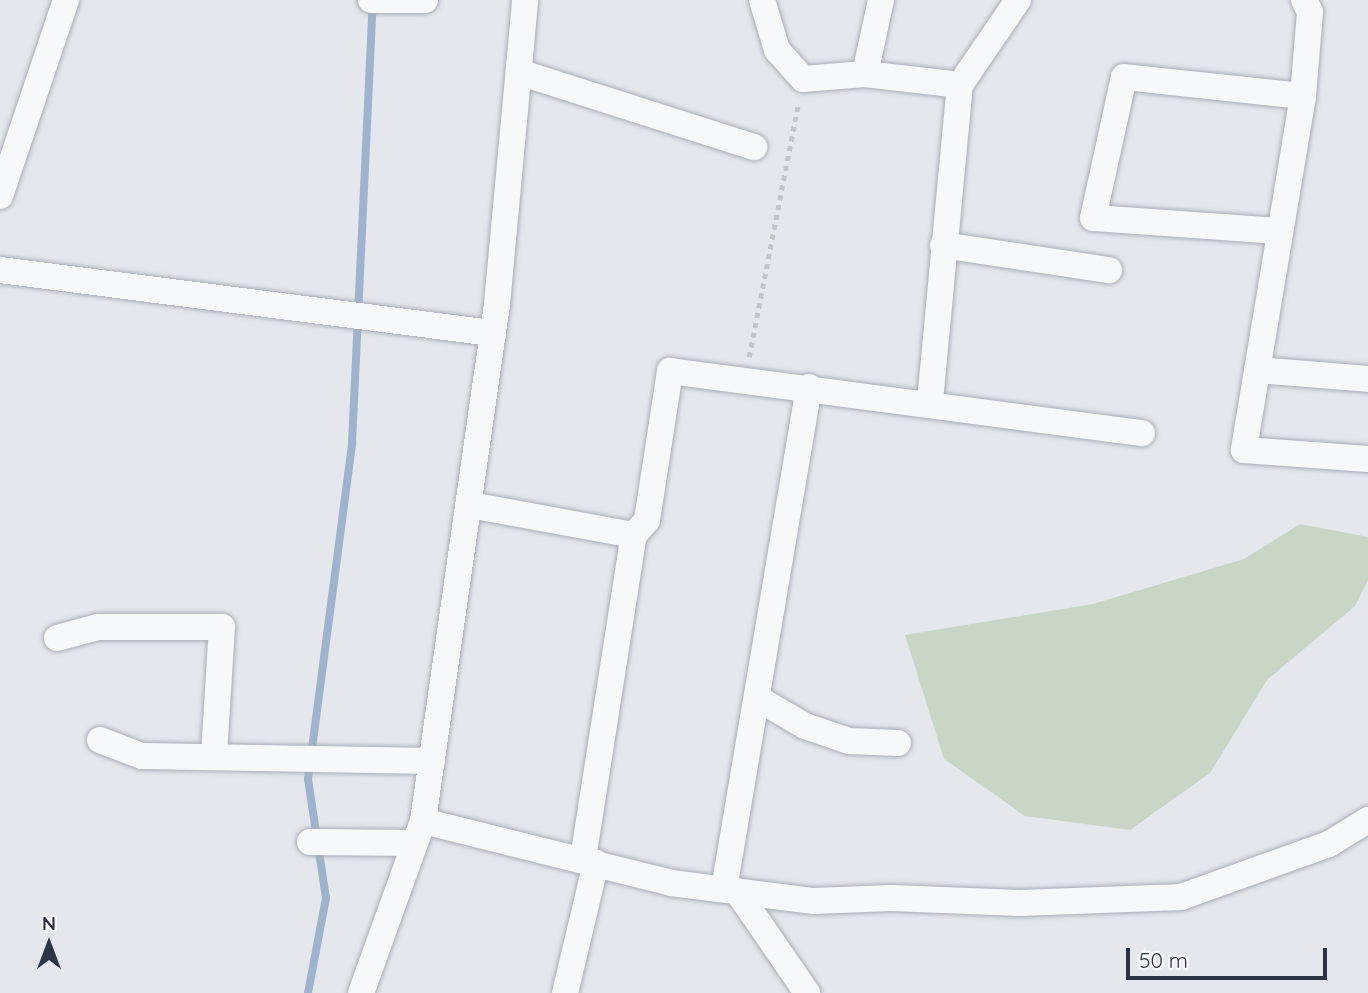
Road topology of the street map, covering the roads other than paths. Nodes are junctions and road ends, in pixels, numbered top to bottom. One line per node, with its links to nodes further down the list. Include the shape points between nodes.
1 (66, 0): 14 (street)
2 (371, 0): 3 (street)
3 (425, 0)
4 (525, 0): 9 (street)
5 (762, 0): 10 (street, via 777,50 803,79)
6 (881, 0): 10 (street)
7 (1018, 0): 11 (street)
8 (1304, 0): 12 (street, via 1310,12)
9 (519, 72): 13 (street); 19 (street)
10 (865, 74): 11 (street)
11 (960, 85): 16 (street)
12 (1303, 96): 15 (street); 15 (street, via 1124,77 1093,218)
13 (754, 147)
14 (0, 196)
15 (1280, 230): 20 (street)
16 (943, 245): 18 (street); 23 (street)
17 (0, 270): 19 (street)
18 (1109, 270)
19 (493, 333): 26 (street)
20 (1257, 370): 21 (street); 25 (street, via 1244,450)
21 (1368, 379)
22 (809, 387): 23 (street); 27 (street, via 670,371 647,520); 29 (street)
23 (930, 401): 24 (street)
24 (1142, 433)
25 (1368, 459)
26 (470, 505): 27 (street); 33 (street)
27 (634, 535): 37 (street)
28 (57, 638): 32 (street, via 98,627 222,627)
29 (757, 698): 31 (street, via 805,726 849,741); 38 (street)
30 (100, 740): 32 (street, via 142,756)
31 (898, 743)
32 (214, 754): 33 (street, via 308,762)
33 (432, 761): 35 (street)
34 (1368, 820): 38 (street, via 1329,844 1181,897 1102,903 814,901)
35 (419, 832): 36 (street); 37 (street); 39 (street)
36 (317, 842)
37 (590, 861): 38 (street, via 671,883); 40 (street)
38 (731, 890): 41 (street)
39 (361, 993)
40 (565, 993)
41 (807, 993)

